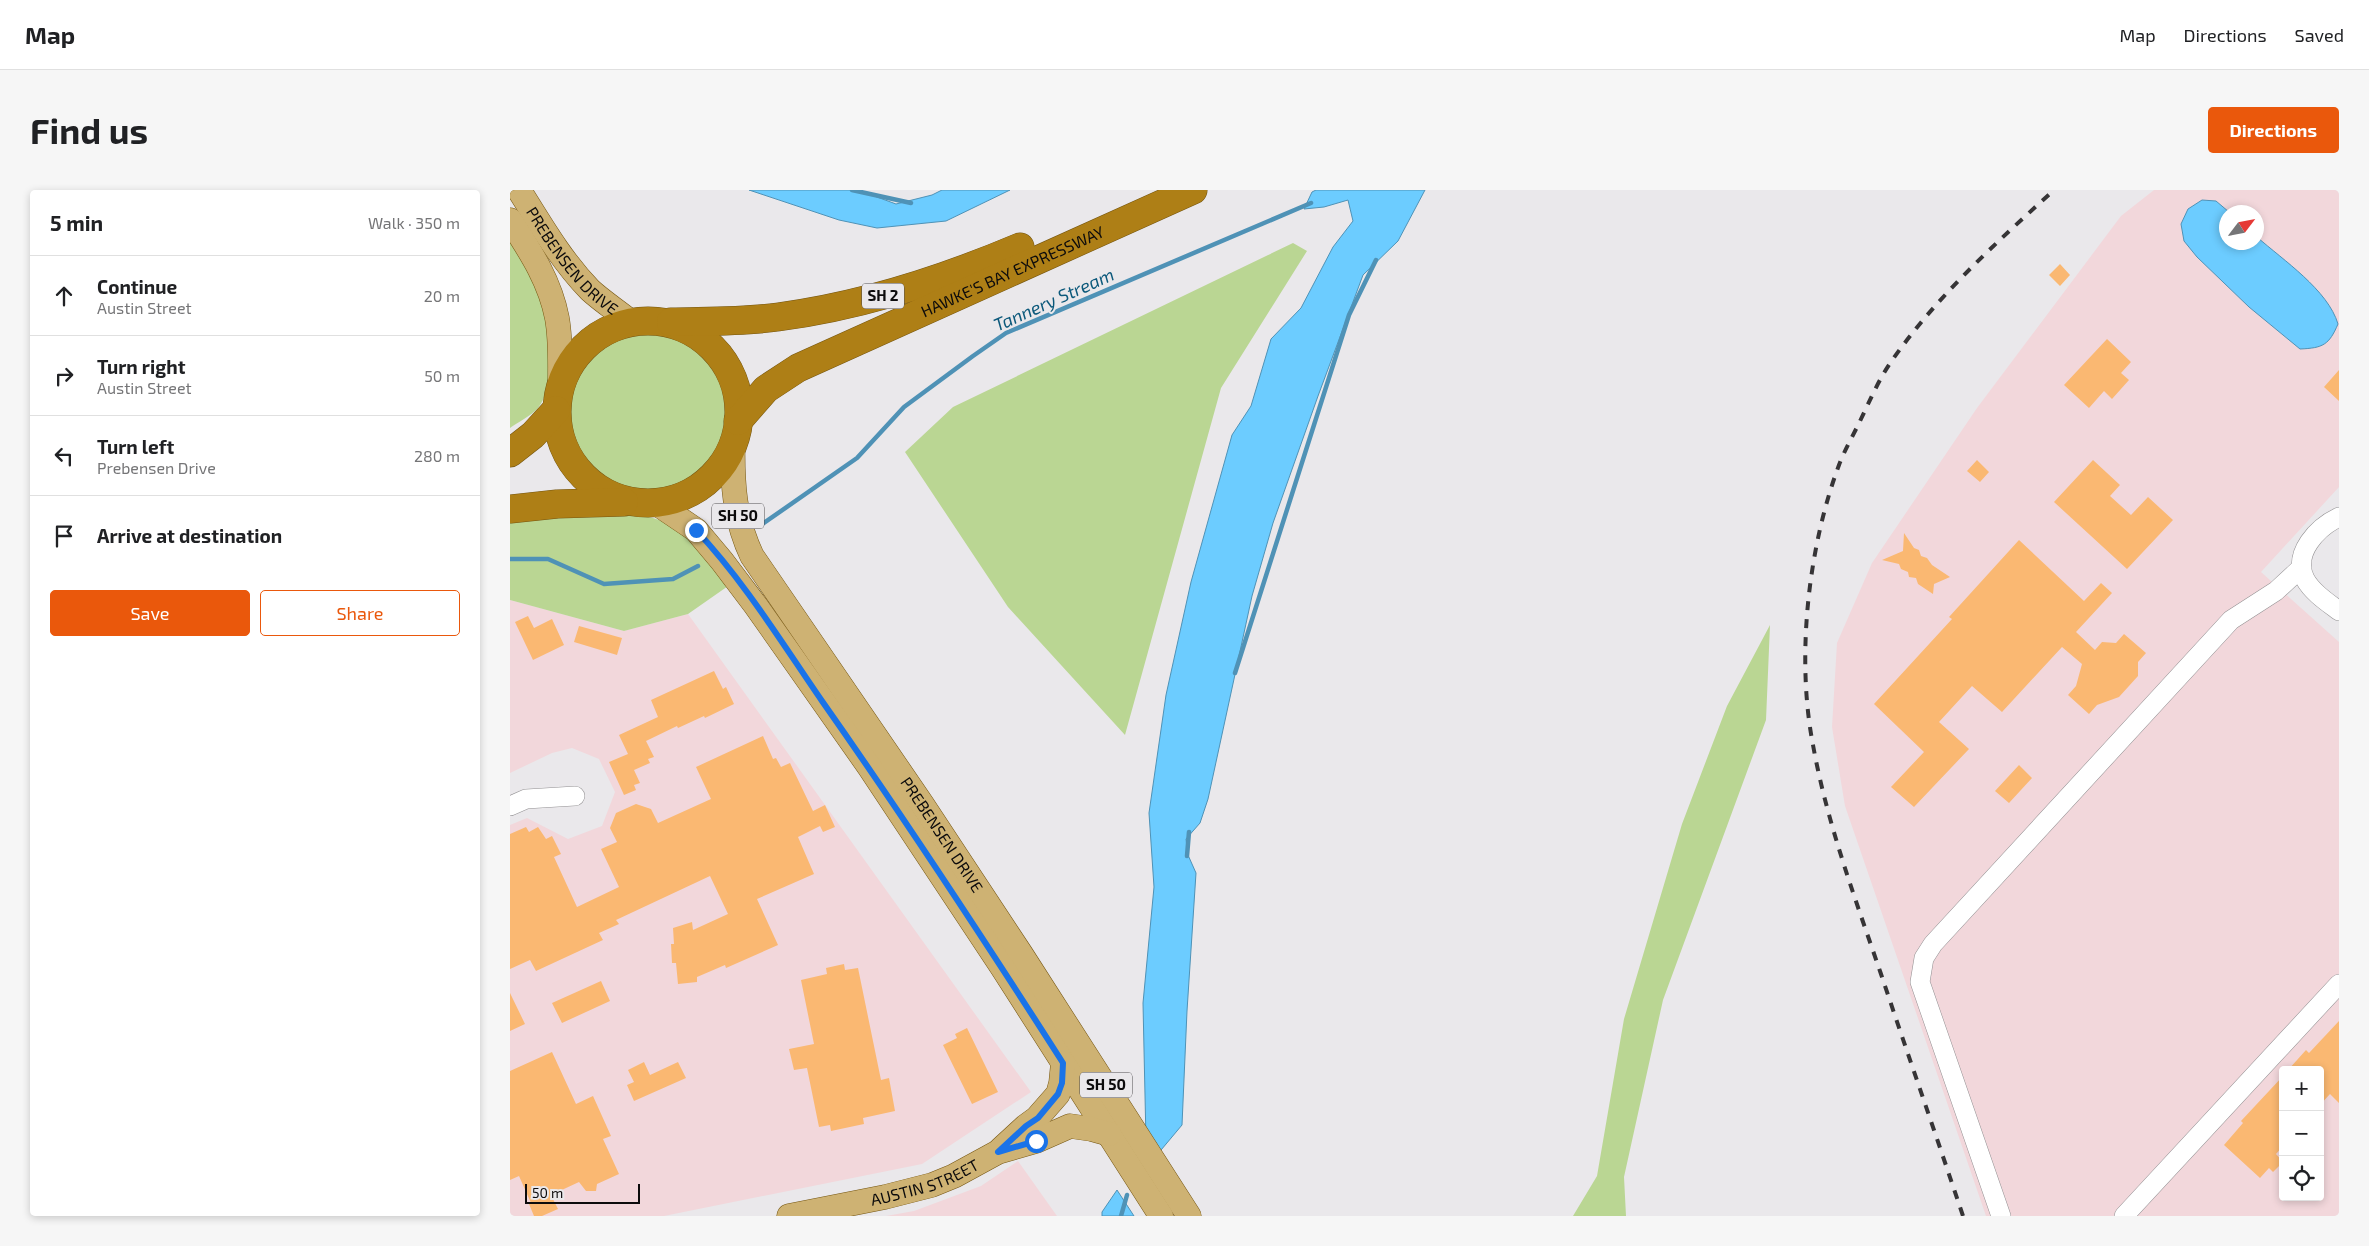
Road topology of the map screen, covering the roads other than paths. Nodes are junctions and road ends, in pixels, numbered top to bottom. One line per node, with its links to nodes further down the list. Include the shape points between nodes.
1 (519, 190): 6 (main road, PREBENSEN DRIVE, via 578,276)
2 (1157, 190): 5 (highway, HAWKE'S BAY EXPRESSWAY / SH 2, via 980,264 903,291 776,318)
3 (1192, 190): 8 (highway, HAWKE'S BAY EXPRESSWAY / SH 2, via 798,368 766,389)
4 (510, 220): 7 (main road, PREBENSEN DRIVE, via 538,266 553,302 559,338)
5 (666, 322): 6 (highway, SH 2); 8 (highway, SH 50, via 698,337 720,358 736,392)
6 (632, 323): 7 (highway, SH 2, via 596,337 576,358)
7 (558, 397): 9 (highway, SH 2, via 533,435); 10 (highway, via 559,434 577,469 607,494)
8 (735, 431): 10 (highway, SH 2, via 721,465 700,487 683,496); 23 (main road, PREBENSEN DRIVE / SH 50, via 733,492 743,538 752,556 1022,954)
9 (510, 453)
10 (643, 502): 11 (highway, SH 2, via 556,504); 18 (main road, PREBENSEN DRIVE / SH 50, via 685,522 701,535 756,606 870,768)
11 (510, 509)
12 (2339, 517): 13 (street, via 2309,541)
13 (2302, 567): 14 (street, via 2308,584); 24 (street, via 2276,591 2231,620 1933,944 1924,958 1920,982)
14 (2339, 611)
15 (575, 796): 16 (street, via 526,799)
16 (510, 806)
17 (2339, 984): 25 (street)
18 (1063, 1063): 19 (main road, PREBENSEN DRIVE / SH 50); 20 (main road, AUSTIN STREET, via 1058,1094 1038,1118)
19 (1109, 1134): 20 (main road, AUSTIN STREET, via 1070,1126 1036,1141); 22 (main road, PREBENSEN DRIVE / SH 50)
20 (998, 1152): 21 (main road, AUSTIN STREET, via 932,1185)
21 (789, 1216)
22 (1160, 1216)
23 (1189, 1216)
24 (2001, 1216)
25 (2124, 1216)

